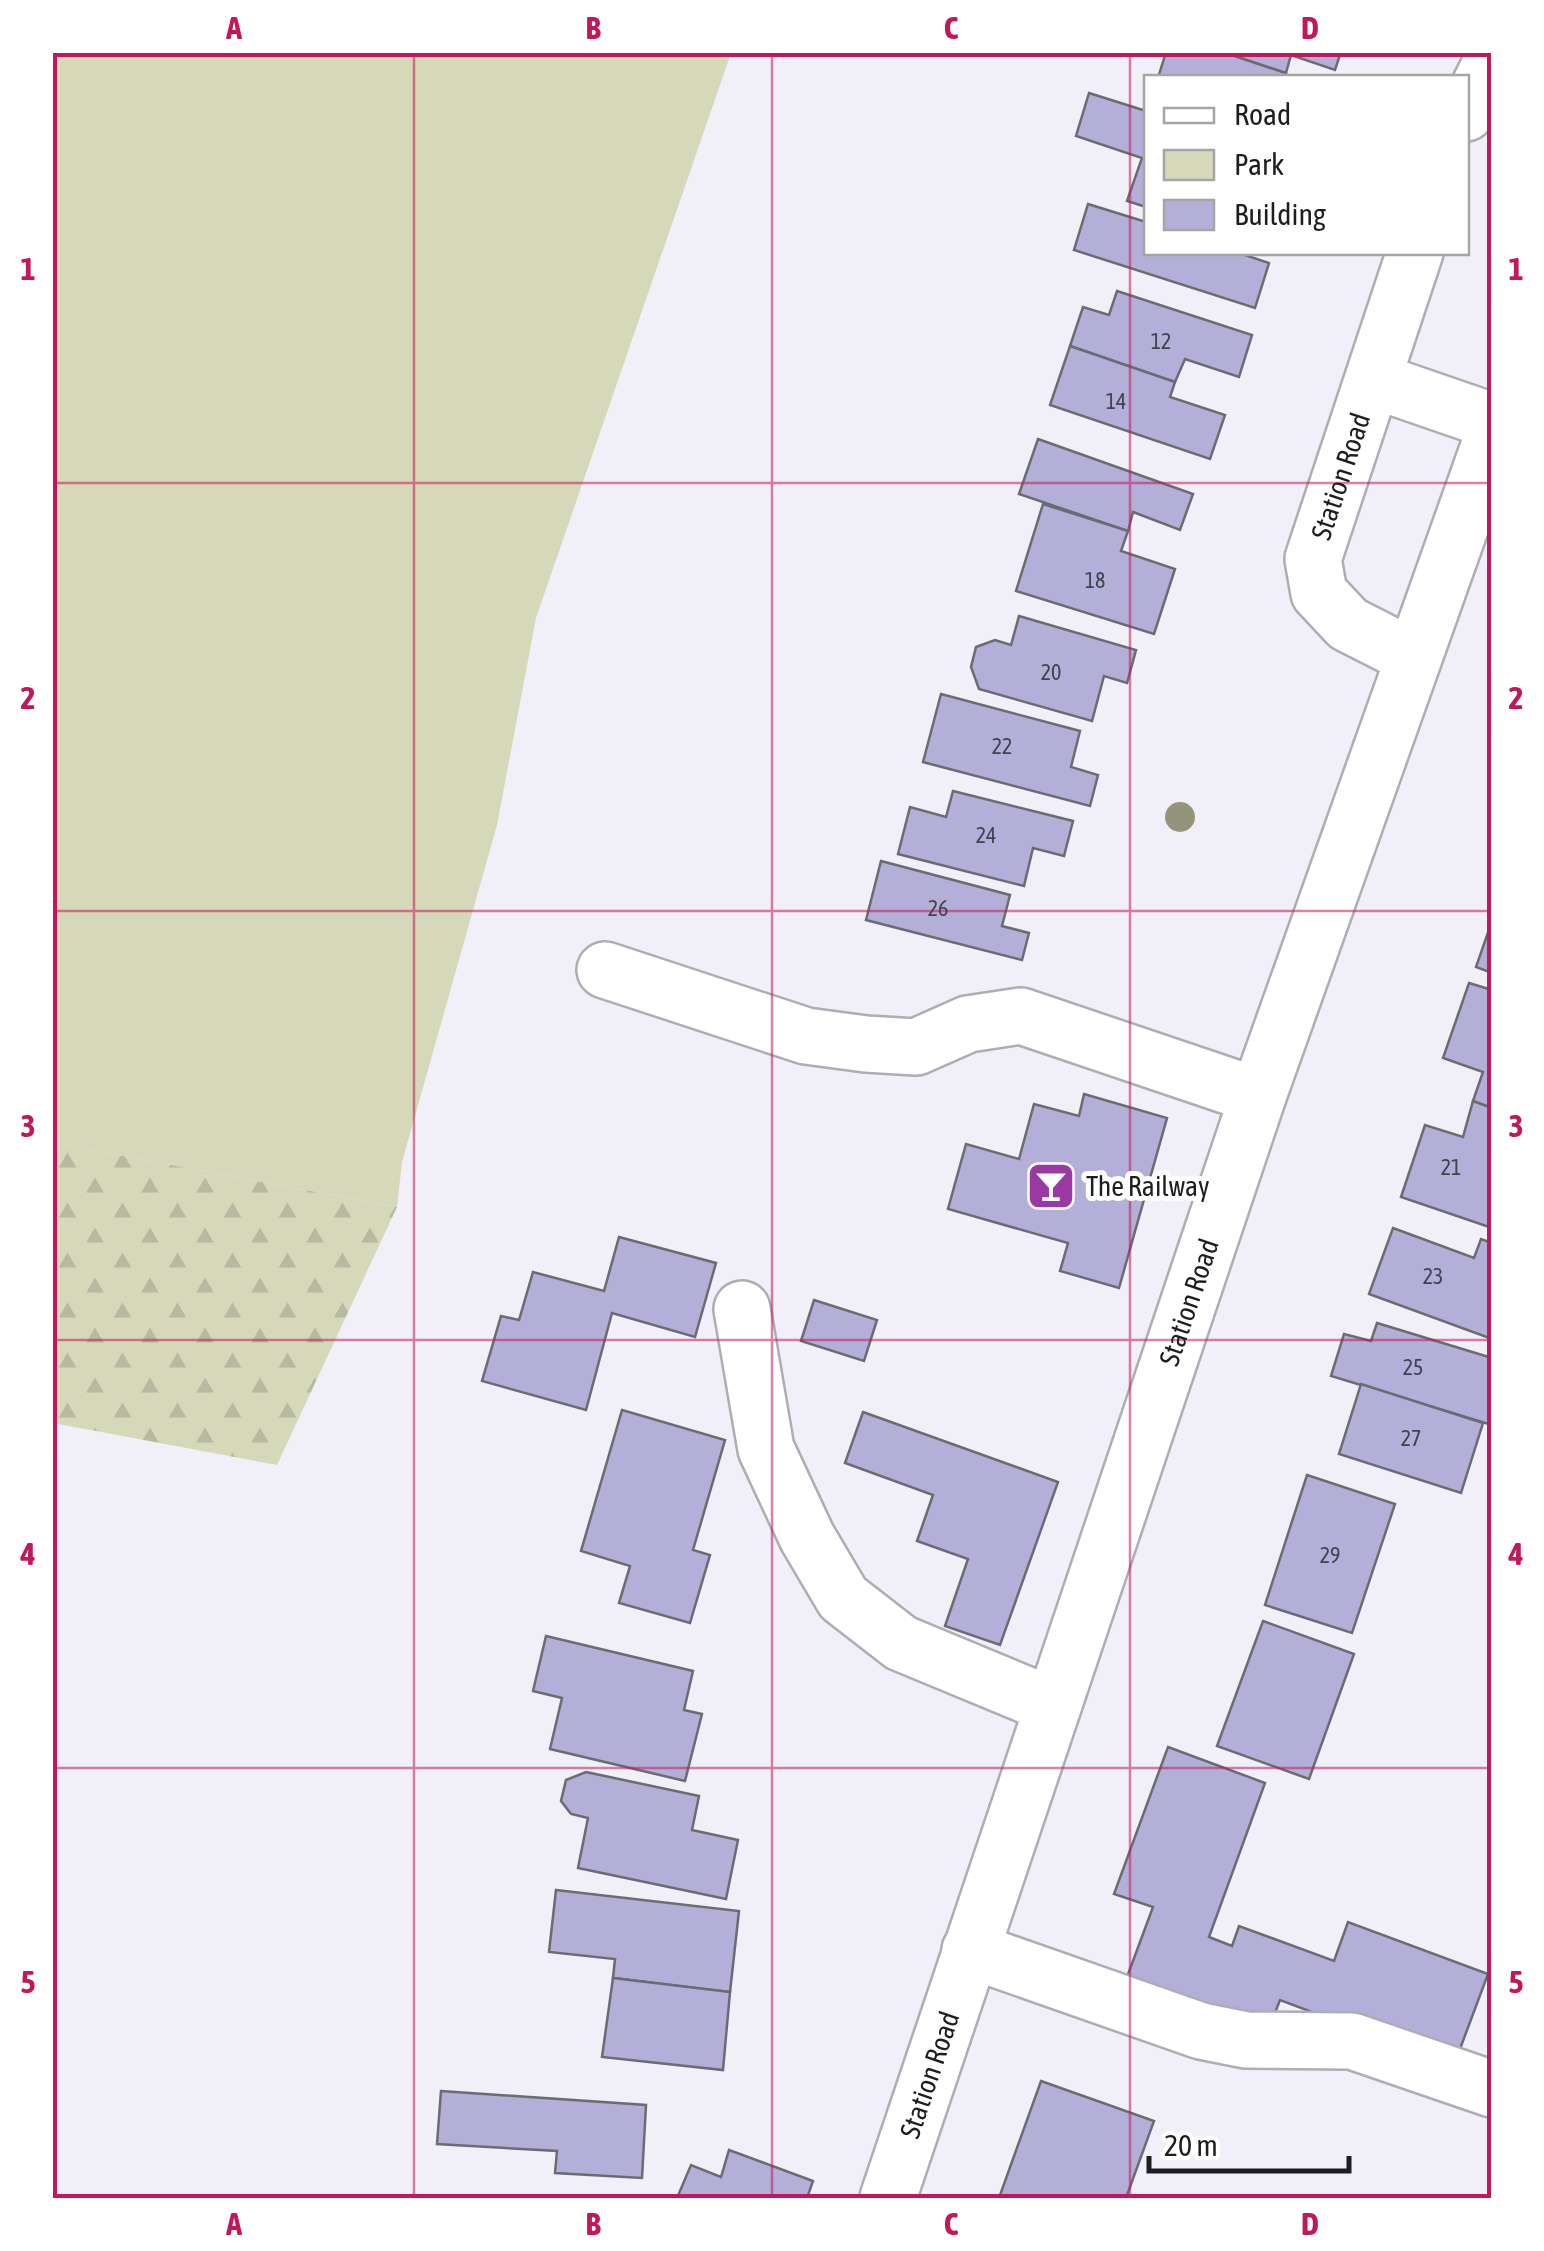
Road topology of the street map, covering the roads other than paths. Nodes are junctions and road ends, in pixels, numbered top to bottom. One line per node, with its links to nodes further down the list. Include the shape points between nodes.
1 (1492, 61): 2 (street)
2 (1469, 106)
3 (1415, 255): 4 (street, Station Road)
4 (1373, 380): 5 (street); 7 (street, Station Road, via 1313,560 1319,593 1348,624)
5 (1492, 421)
6 (1492, 438): 7 (street, Station Road)
7 (1411, 656): 9 (street, Station Road)
8 (605, 970): 9 (street, via 806,1036 866,1044 916,1048 968,1024 1020,1016)
9 (1258, 1096): 11 (street, Station Road)
10 (742, 1309): 11 (street, via 766,1449 843,1598 900,1642)
11 (1053, 1706): 12 (street, Station Road)
12 (970, 1950): 13 (street, via 1201,2031 1246,2040 1352,2041); 14 (street, Station Road)
13 (1492, 2089)
14 (888, 2198)

